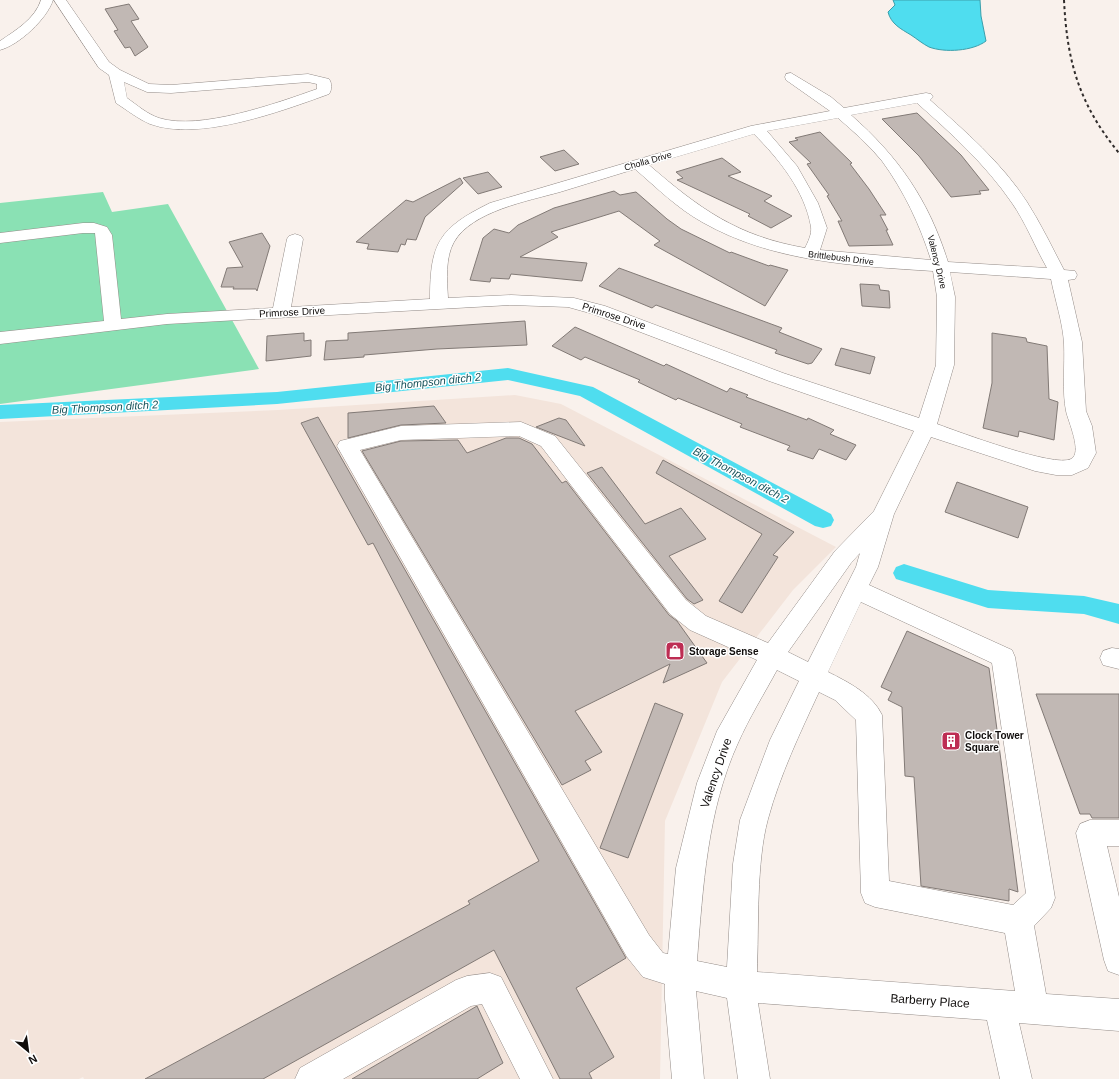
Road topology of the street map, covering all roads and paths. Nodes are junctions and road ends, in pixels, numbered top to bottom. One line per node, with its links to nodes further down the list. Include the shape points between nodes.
1 (47, 0): 3 (street, via 46,7 27,27)
2 (60, 0): 4 (street, via 104,65)
3 (0, 46)
4 (115, 73): 4 (street, via 121,100 156,122 204,124 244,117 324,91 324,82 308,78 196,88 147,88)
5 (791, 77): 7 (street, Valency Drive)
6 (923, 98): 7 (street, Cholla Drive); 14 (street, Primrose Drive, via 996,172 1020,203)
7 (841, 113): 8 (street, Cholla Drive); 13 (street, Valency Drive, via 877,147 909,191 930,231)
8 (756, 129): 9 (street, Cholla Drive); 12 (street, via 784,158 799,180 812,208 819,228)
9 (638, 164): 12 (street, Brittlebush Drive, via 690,207 716,224 761,242); 15 (street, Cholla Drive, via 495,206 462,224 450,235 440,251)
10 (0, 238): 17 (street, via 83,228 101,230 104,235)
11 (295, 239): 16 (street)
12 (810, 255): 13 (street, Brittlebush Drive, via 860,262)
13 (940, 266): 14 (street, Brittlebush Drive); 19 (street, Valency Drive, via 946,307 945,365)
14 (1063, 274): 19 (street, Primrose Drive, via 1073,342 1076,411 1082,426 1086,453 1081,463 1072,468 1035,464)
15 (439, 304): 16 (street, Primrose Drive); 19 (street, Primrose Drive, via 539,300 568,302 599,310 769,374)
16 (281, 313): 17 (street, Primrose Drive, via 167,319)
17 (113, 326): 18 (street, Primrose Drive)
18 (0, 338)
19 (926, 428): 20 (street, Valency Drive)
20 (883, 514): 21 (street, Valency Drive, via 867,567); 22 (street, Valency Drive, via 843,557)
21 (856, 590): 23 (street, Valency Drive); 25 (street, via 1003,657 1042,898)
22 (772, 656): 23 (street); 27 (street, Valency Drive, via 726,739 698,824 690,868); 27 (street, Barberry Place, via 698,623 678,606 548,441 521,429 401,433 347,446 638,946 654,966)
23 (814, 678): 25 (street, via 844,692 869,715 875,893); 28 (street, Valency Drive, via 783,740 754,820 747,864)
24 (1119, 833): 26 (street, via 1090,833)
25 (1018, 920): 30 (street)
26 (1119, 960)
27 (681, 973): 28 (street, Barberry Place); 34 (street, Valency Drive, via 680,999)
28 (741, 986): 29 (street, Barberry Place); 35 (street, Valency Drive)
29 (999, 1006): 30 (street, Barberry Place); 36 (street)
30 (1033, 1009): 31 (street, Barberry Place)
31 (1119, 1015)
32 (311, 1079): 33 (street, via 467,990 490,988)
33 (537, 1079)
34 (688, 1079)
35 (754, 1079)
36 (1016, 1079)

